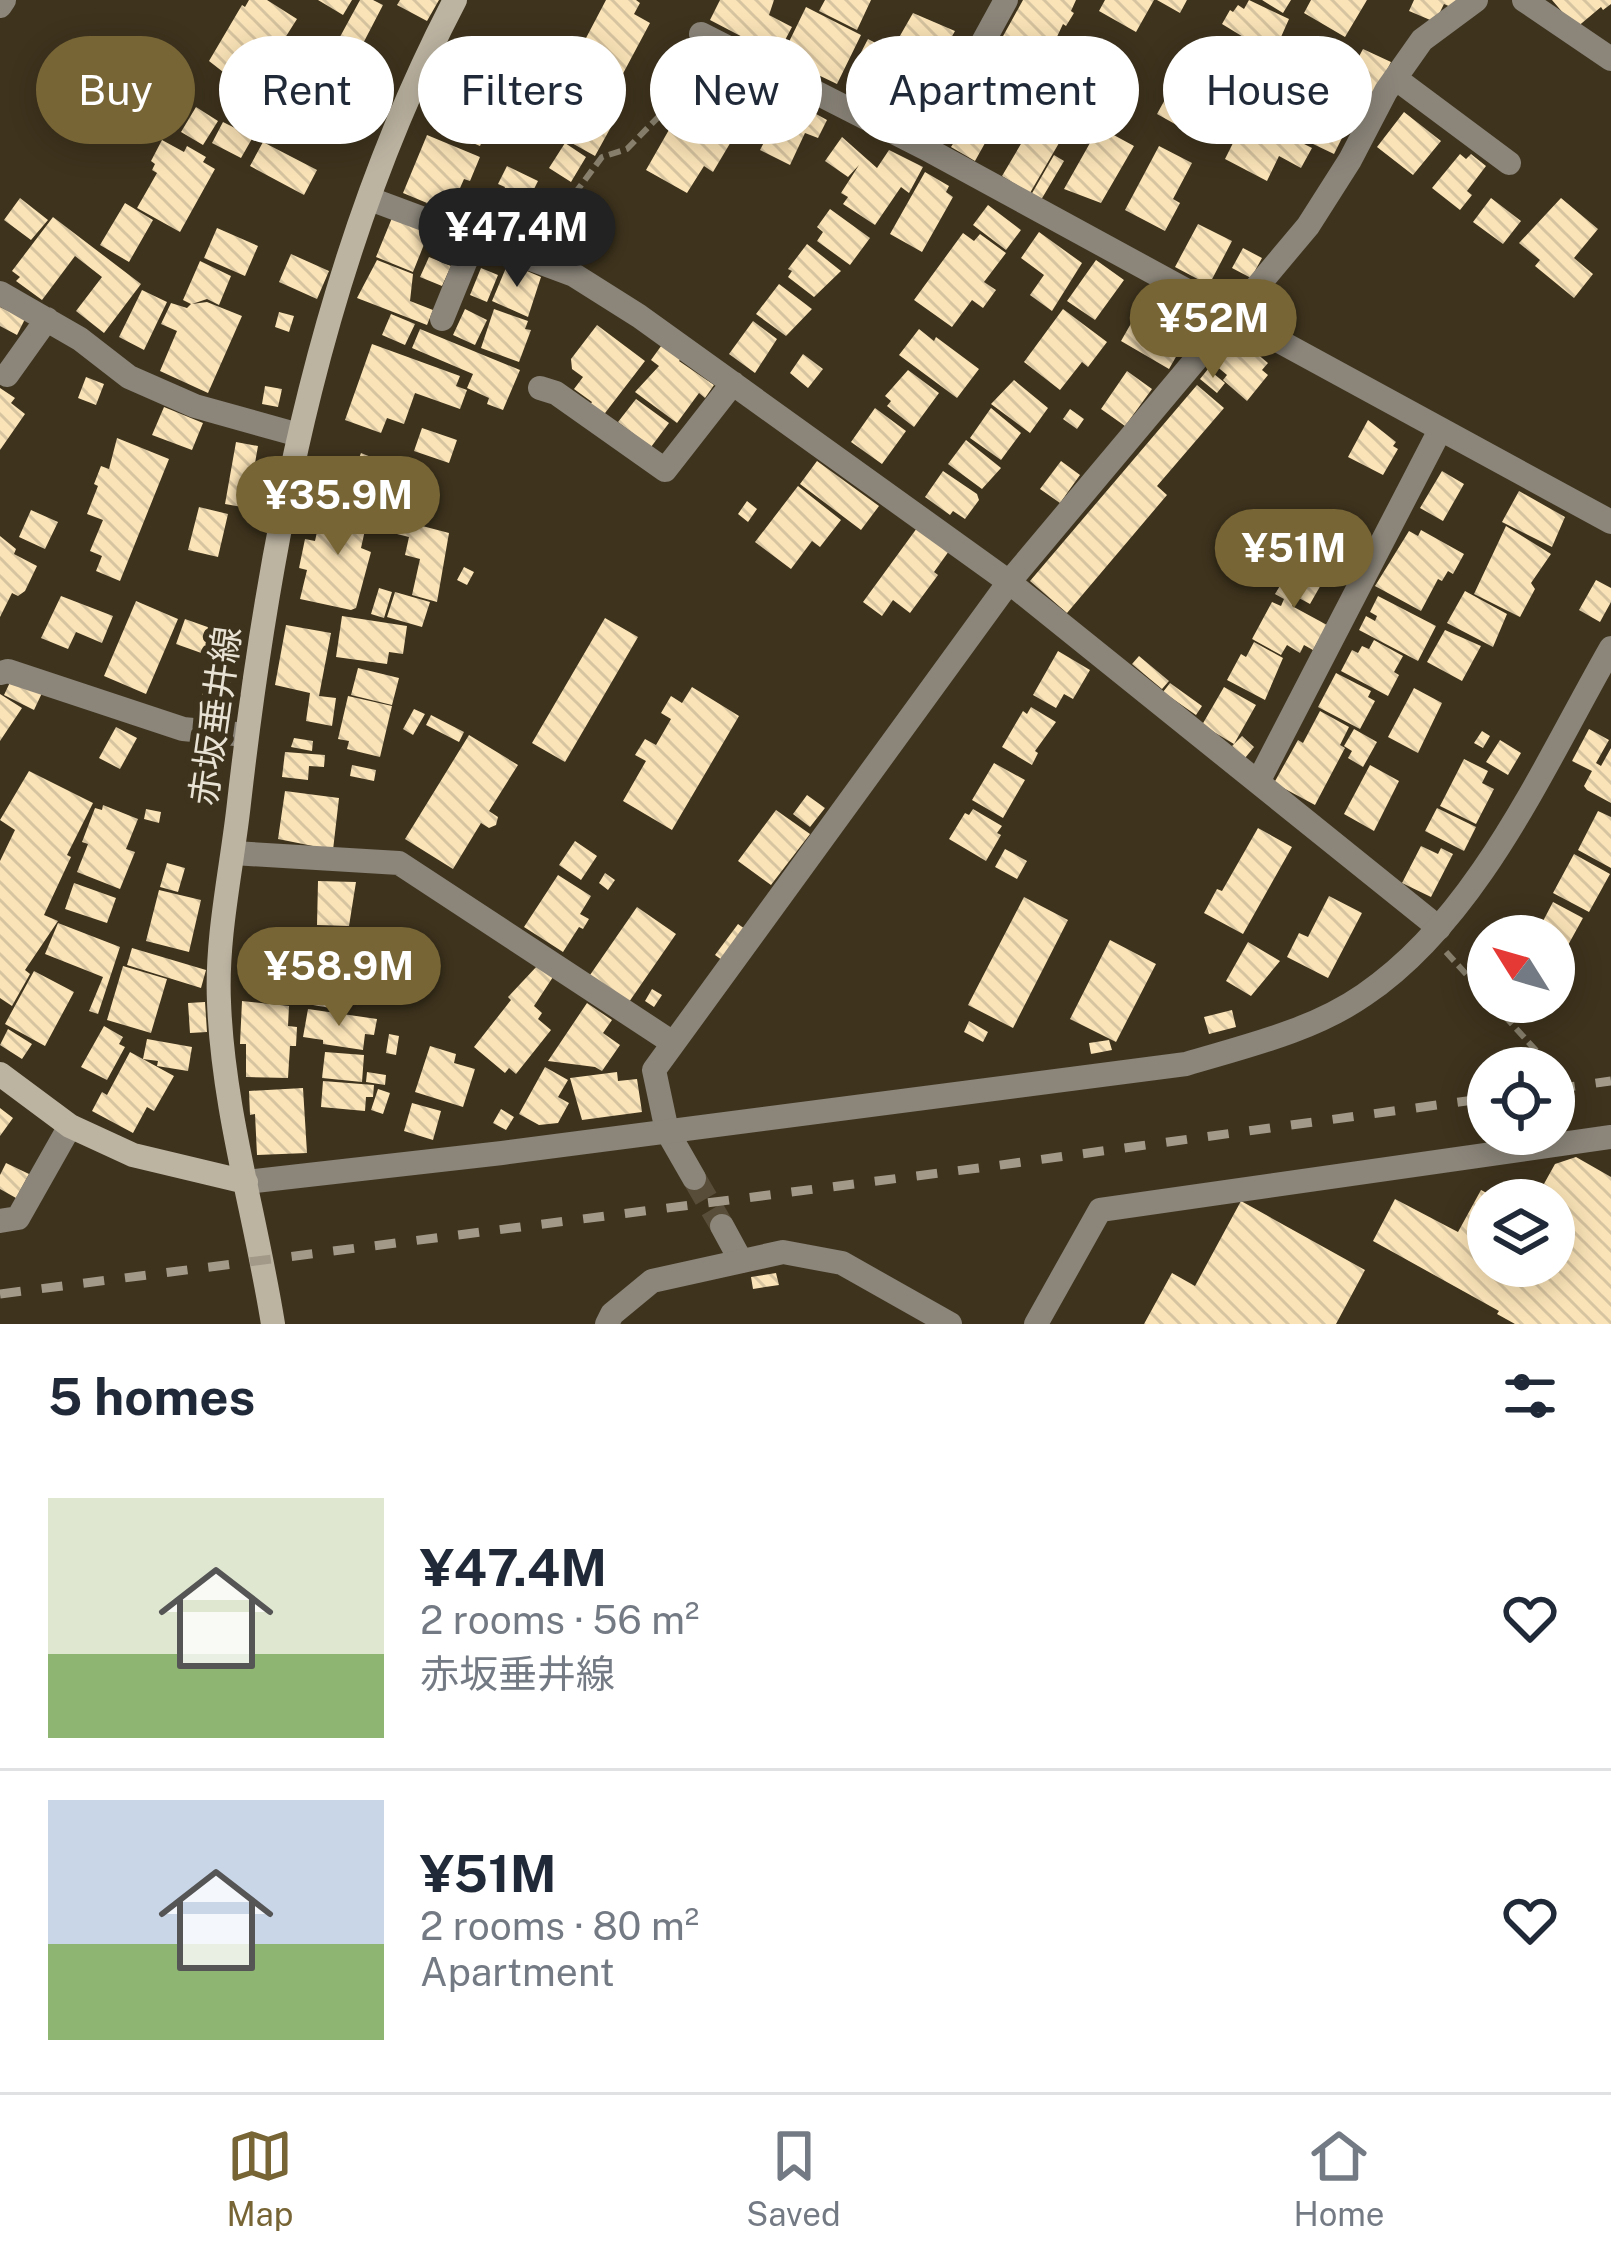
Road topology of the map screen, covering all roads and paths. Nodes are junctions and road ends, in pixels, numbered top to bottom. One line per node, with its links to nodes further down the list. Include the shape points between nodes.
1 (455, 0): 10 (main road, 赤坂垂井線)
2 (1006, 0): 8 (street)
3 (1476, 0): 7 (street, via 1422,40)
4 (1524, 0): 6 (street)
5 (701, 34): 8 (street); 12 (path, via 671,104 627,149 602,157 573,196)
6 (1611, 59)
7 (1395, 78): 9 (street); 14 (street, via 1308,226)
8 (925, 148): 14 (street)
9 (1509, 163)
10 (370, 199): 11 (street); 21 (main road, 赤坂垂井線)
11 (475, 238): 12 (street); 16 (street)
12 (544, 264): 18 (street, via 623,305)
13 (0, 293): 15 (street)
14 (1236, 315): 20 (street); 23 (street)
15 (47, 319): 17 (street); 21 (street, via 129,376 195,406)
16 (442, 319)
17 (7, 375)
18 (733, 383): 19 (street, via 665,470); 23 (street)
19 (540, 388)
20 (1440, 430): 22 (street); 27 (street)
21 (299, 434): 26 (main road, 赤坂垂井線)
22 (1611, 522)
23 (1009, 583): 27 (street); 32 (street)
24 (1611, 648): 29 (street, via 1497,849)
25 (0, 673): 26 (street, via 183,729)
26 (247, 735): 28 (main road, 赤坂垂井線)
27 (1258, 782): 29 (street)
28 (233, 853): 32 (street, via 398,863); 39 (main road, 赤坂垂井線, via 218,999)
29 (1435, 932): 30 (path); 36 (street, via 1363,997 1295,1031 1186,1064)
30 (1467, 972)
31 (1512, 1023): 33 (path)
32 (673, 1043): 36 (street, via 654,1070)
33 (1534, 1047)
34 (0, 1074): 35 (main road)
35 (70, 1126): 39 (main road, via 133,1155); 40 (street, via 18,1218)
36 (667, 1131): 38 (street); 39 (street)
37 (1611, 1137): 46 (street, via 1100,1210)
38 (694, 1178)
39 (246, 1182): 43 (main road, 赤坂垂井線)
40 (0, 1221)
41 (722, 1226): 42 (street)
42 (741, 1262): 44 (street, via 652,1281); 45 (street, via 783,1252 842,1263)
43 (273, 1324)
44 (607, 1324)
45 (950, 1324)
46 (1036, 1324)

